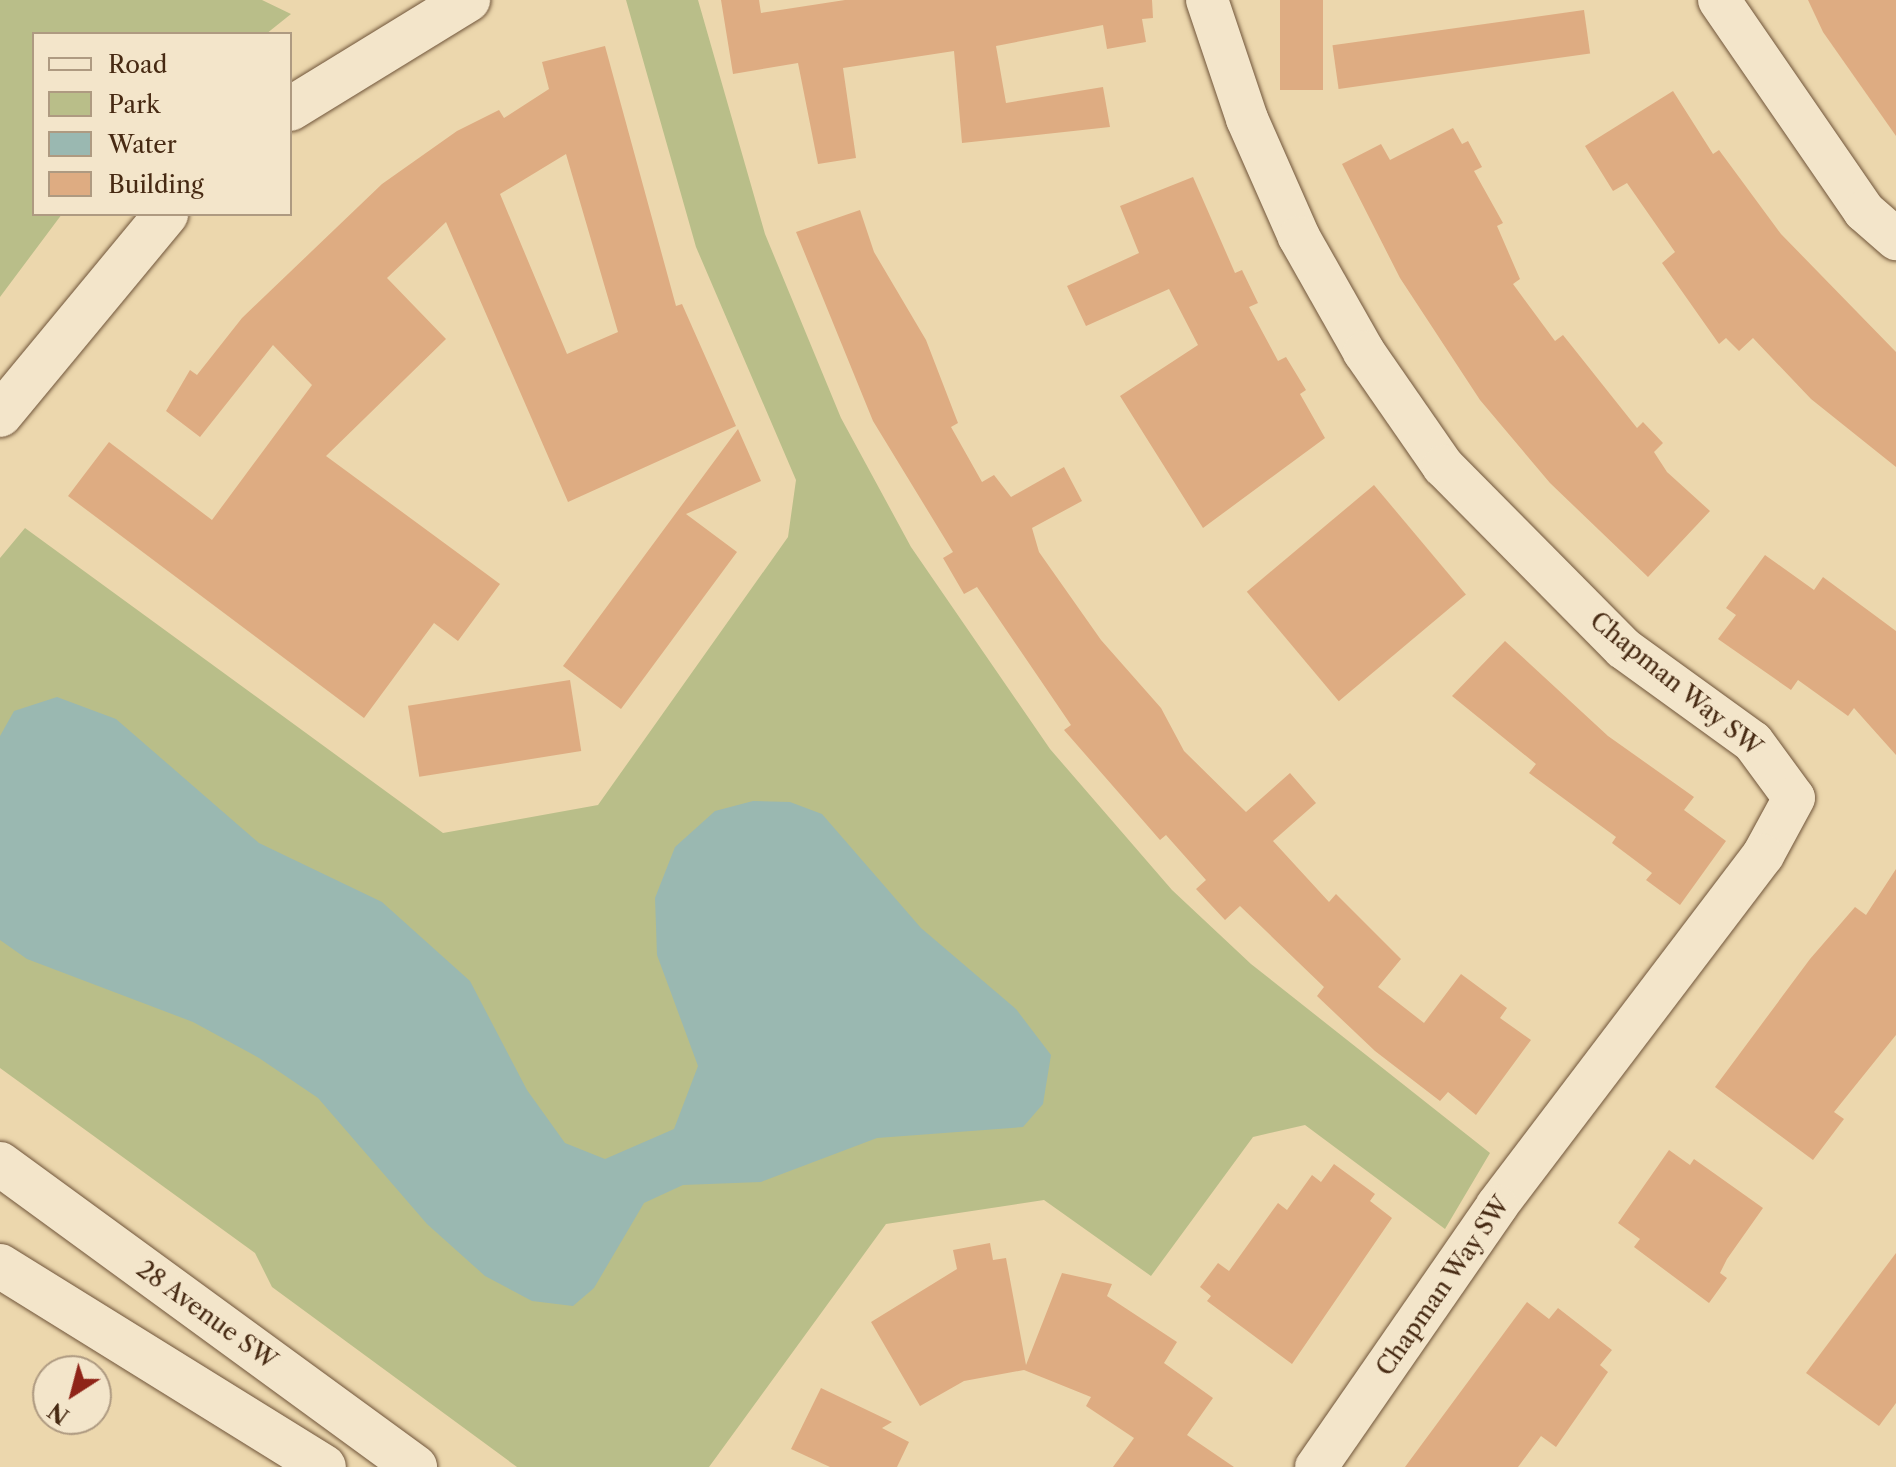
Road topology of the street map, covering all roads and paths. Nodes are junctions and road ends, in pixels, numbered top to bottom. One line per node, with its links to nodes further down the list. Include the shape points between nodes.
1 (468, 0): 4 (main road)
2 (1207, 0): 14 (street, Chapman Way SW, via 1247,119 1299,237 1364,352 1443,466 1623,648 1753,742 1794,798 1763,855 1497,1206)
3 (1719, 0): 6 (street, via 1864,211)
4 (292, 108)
5 (164, 216): 7 (main road)
6 (1896, 239)
7 (0, 415)
8 (0, 1164): 11 (main road, 28 Avenue SW)
9 (0, 1202): 11 (main road)
10 (0, 1266): 12 (main road)
11 (225, 1328): 13 (main road, 28 Avenue SW)
12 (324, 1467)
13 (415, 1467)
14 (1316, 1467)

